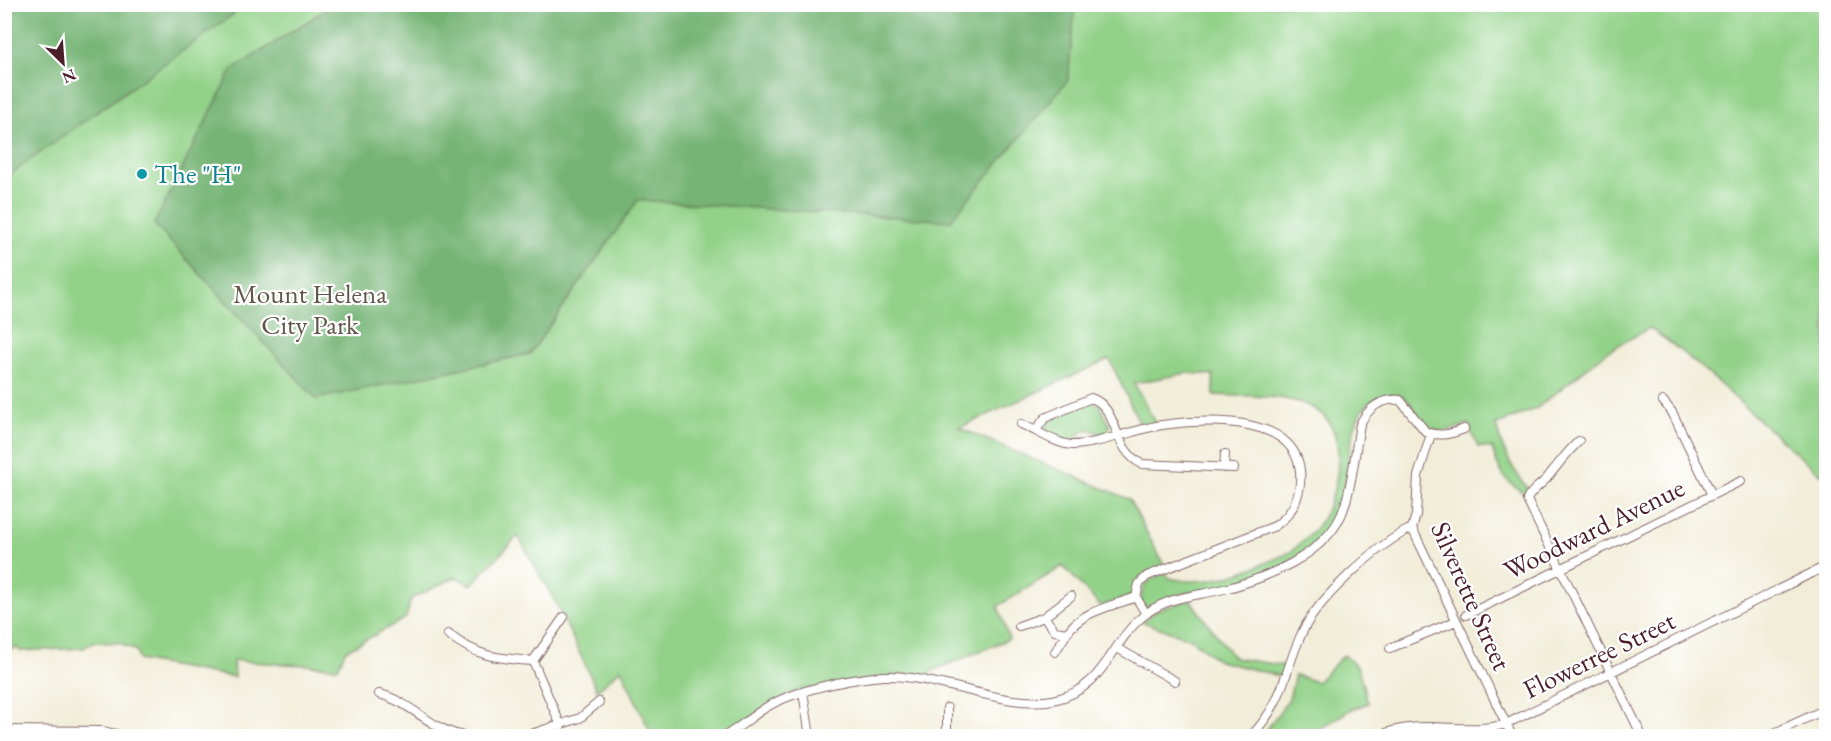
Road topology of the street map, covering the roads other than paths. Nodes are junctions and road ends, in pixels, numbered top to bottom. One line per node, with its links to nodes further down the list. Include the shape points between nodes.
1 (1663, 400): 12 (street)
2 (1021, 424): 4 (street)
3 (1464, 429): 5 (street, via 1448,435)
4 (1036, 430): 6 (street, via 1071,445); 6 (street, via 1045,418 1091,398 1102,404)
5 (1431, 434): 13 (street, Silverette Street, via 1418,476); 18 (street, via 1400,400 1379,402 1367,411 1360,424 1344,511 1316,546 1277,572 1247,584 1179,598)
6 (1119, 435): 9 (street, via 1126,453 1142,464); 17 (street, via 1161,425 1254,426 1286,442 1300,468 1298,496 1281,521 1147,576 1139,584)
7 (1579, 441): 15 (street, via 1560,458 1527,500)
8 (1225, 454): 9 (street)
9 (1224, 468): 10 (street)
10 (1234, 468)
11 (1741, 481): 12 (street, Woodward Avenue)
12 (1712, 495): 15 (street, Woodward Avenue)
13 (1412, 528): 22 (street, Silverette Street); 49 (street, via 1381,547 1312,615 1300,635 1279,698)
14 (1827, 566): 30 (street, Flowerree Street)
15 (1560, 568): 19 (street, Woodward Avenue); 30 (street)
16 (1071, 596): 21 (street)
17 (1136, 597): 18 (street); 24 (street, via 1077,620)
18 (1146, 614): 26 (street)
19 (1466, 615)
20 (564, 617): 29 (street)
21 (1044, 617): 23 (street); 24 (street, via 1055,631)
22 (1456, 621): 27 (street); 37 (street, Silverette Street)
23 (1019, 626)
24 (1067, 633): 28 (street)
25 (448, 634): 29 (street, via 482,655)
26 (1117, 648): 31 (street); 32 (street, via 1091,682 1070,695 1051,700 1017,699 883,676)
27 (1390, 648)
28 (1055, 652)
29 (533, 661): 38 (street)
30 (1610, 673): 37 (street, Flowerree Street); 52 (street)
31 (1175, 681)
32 (803, 692): 46 (street, via 766,708); 47 (street)
33 (379, 694): 42 (street, via 403,703)
34 (599, 702): 38 (street, via 580,718)
35 (947, 708): 48 (street)
36 (1827, 709): 53 (street)
37 (1506, 724): 40 (street, Flowerree Street); 51 (street, Silverette Street)
38 (561, 726): 45 (street)
39 (4, 729): 41 (street)
40 (1467, 733): 50 (street, Flowerree Street, via 1406,728)
41 (101, 734): 43 (street)
42 (450, 735): 44 (street)
43 (125, 736)
44 (467, 736)
45 (525, 736)
46 (724, 736)
47 (810, 736)
48 (947, 736)
49 (1251, 736)
50 (1379, 736)
51 (1512, 736)
52 (1642, 736)
53 (1768, 736)

